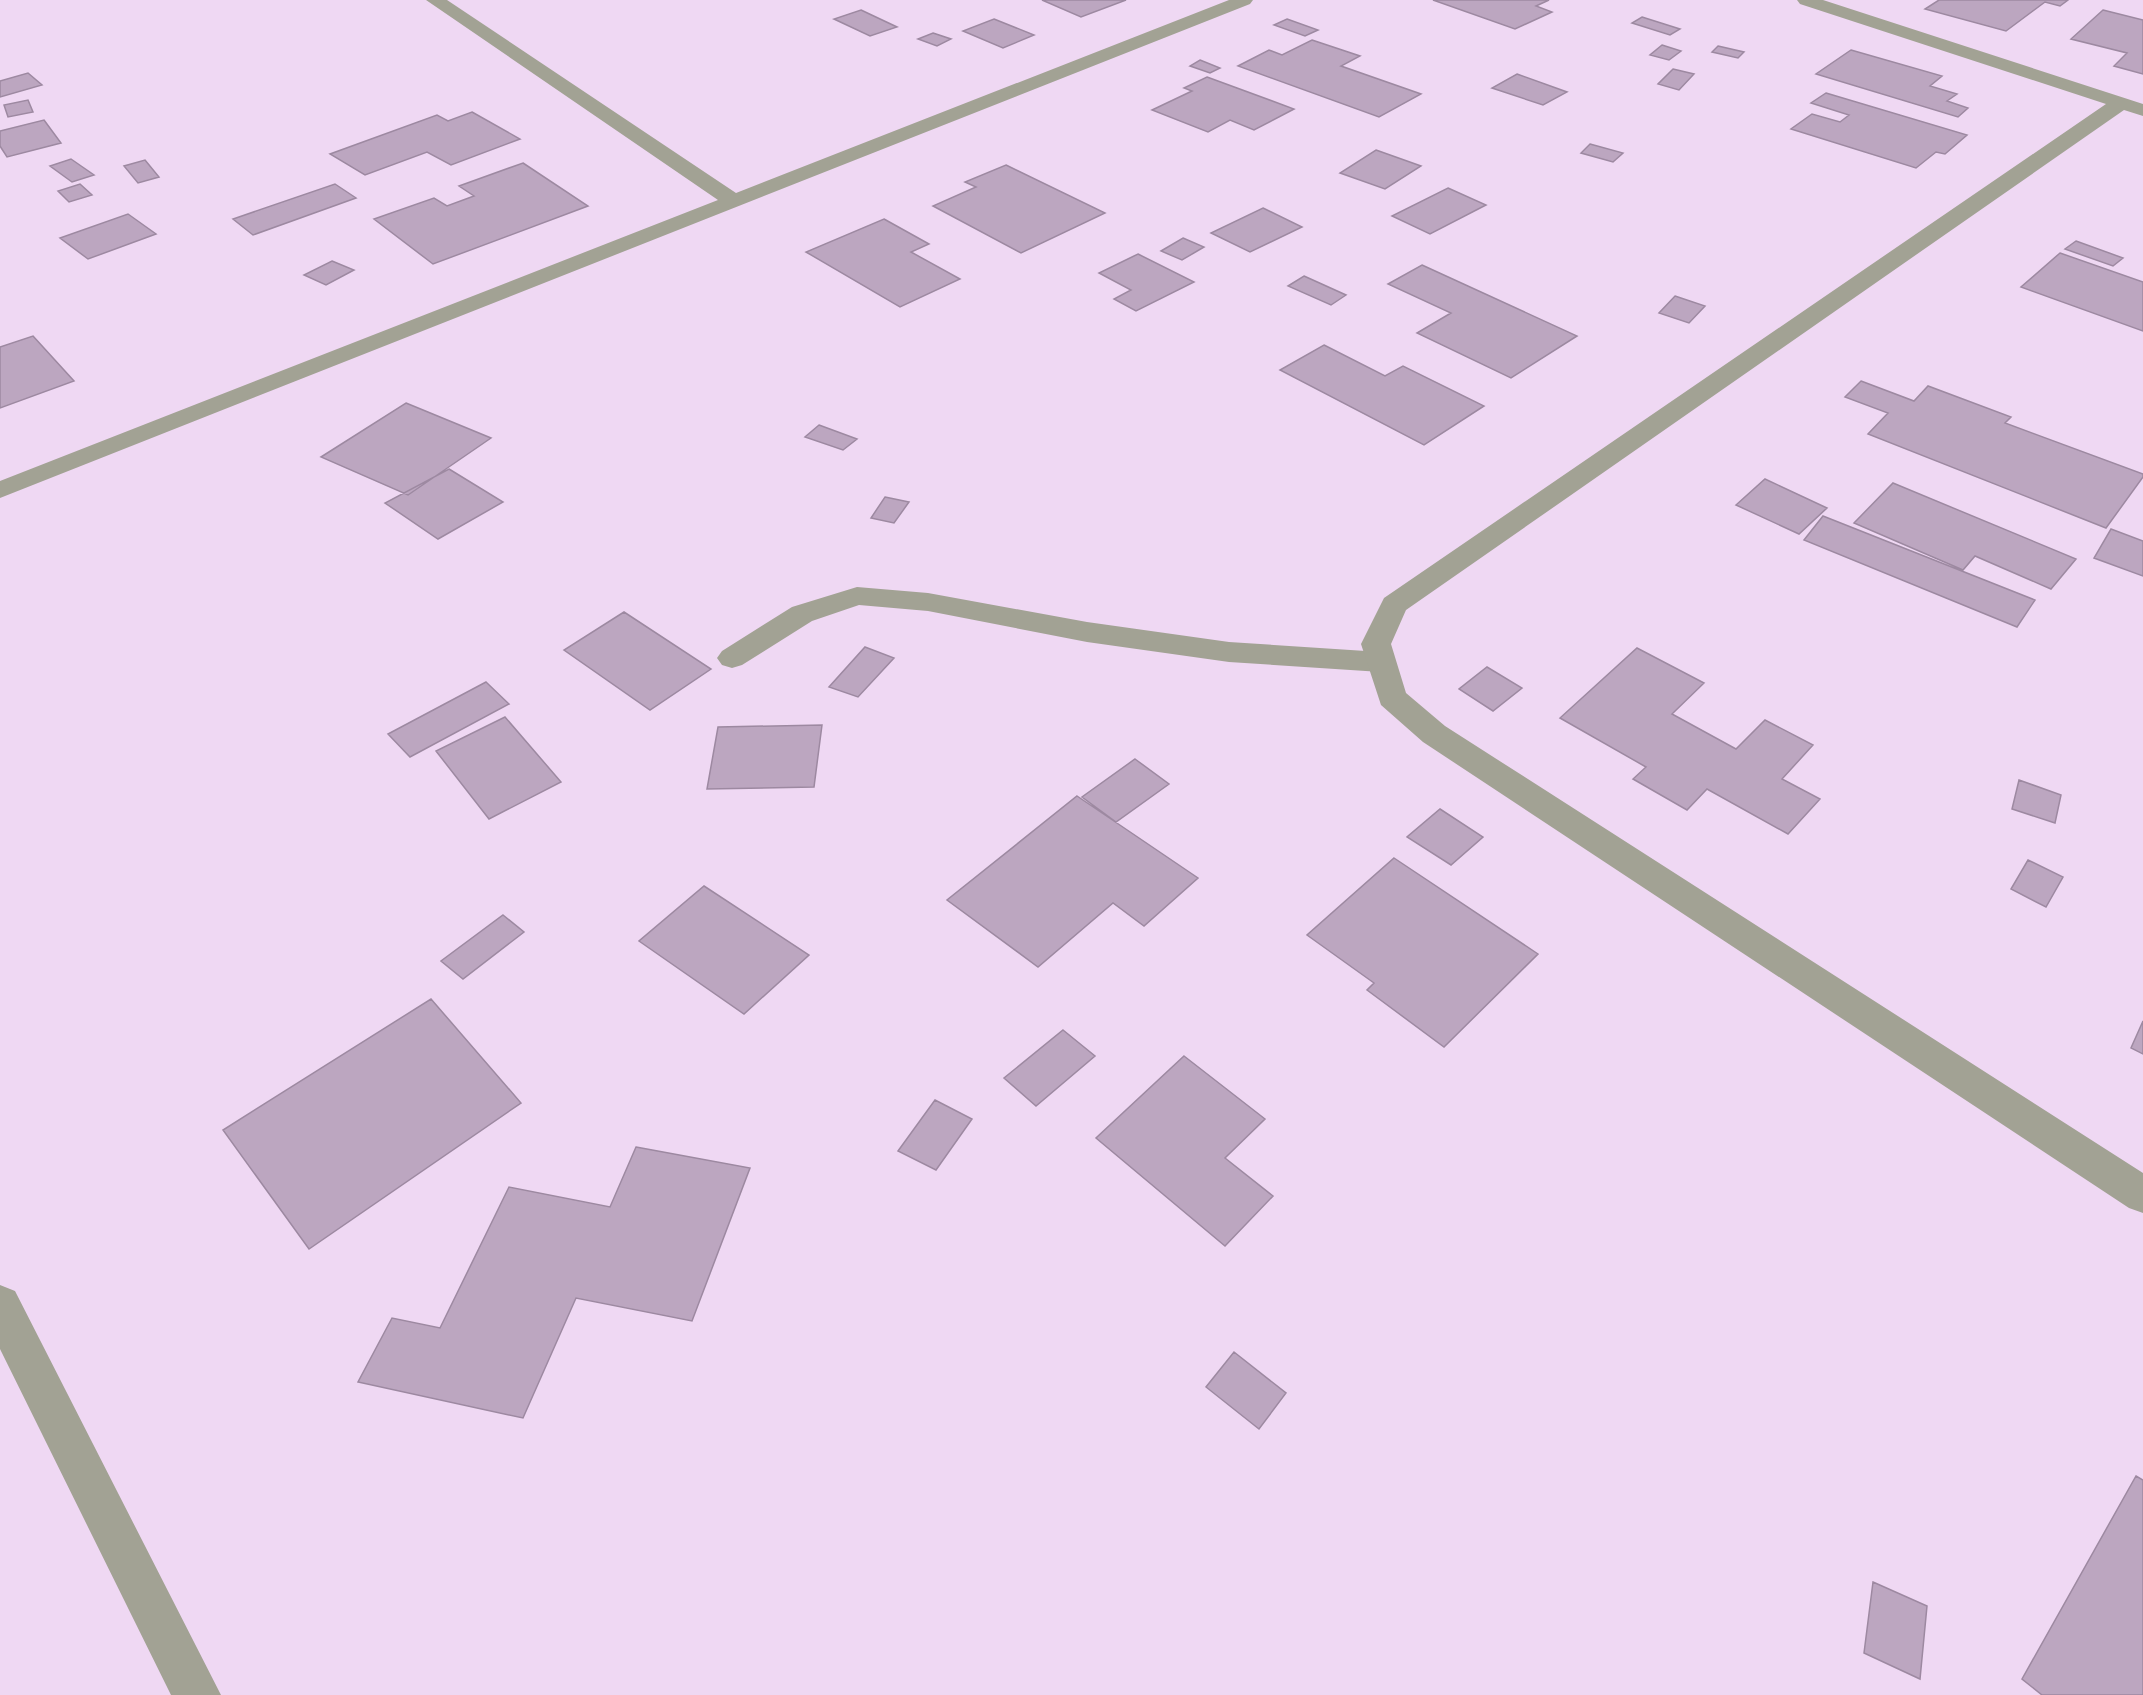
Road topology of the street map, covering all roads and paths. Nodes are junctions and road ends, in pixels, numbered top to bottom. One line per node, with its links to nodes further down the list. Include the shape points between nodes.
1 (435, 0): 5 (street)
2 (1244, 0): 5 (street)
3 (1806, 0): 4 (street)
4 (2132, 107): 8 (street, via 1394,605 1376,644)
5 (735, 202): 6 (street)
6 (0, 490)
7 (732, 658): 8 (street, via 802,614 857,596 928,602 1087,632 1229,652)
8 (1381, 662): 9 (street, via 1392,699 1434,734)
9 (2143, 1195)
10 (0, 1305): 11 (street)
11 (197, 1695)

